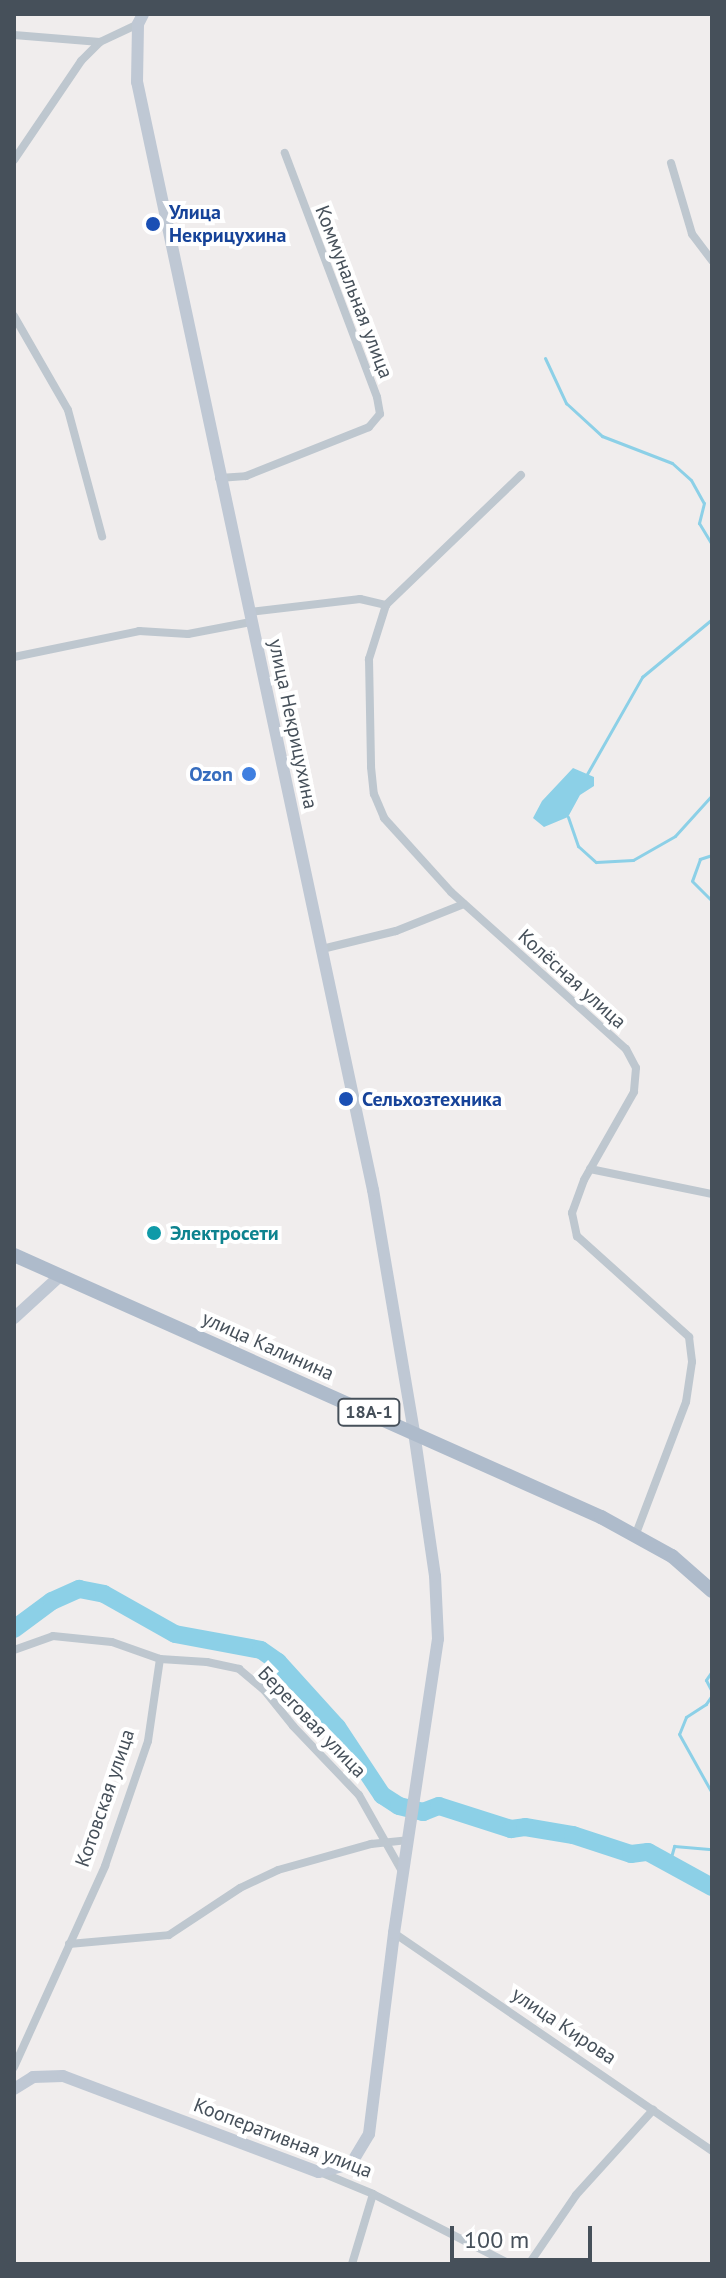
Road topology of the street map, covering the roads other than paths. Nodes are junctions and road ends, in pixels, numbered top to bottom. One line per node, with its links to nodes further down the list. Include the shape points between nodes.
1 (140, 19): 3 (street); 10 (street, улица Некрицухина, via 137,82)
2 (14, 35): 3 (street)
3 (100, 42): 5 (street, via 81,61)
4 (285, 153): 10 (street, Коммунальная улица, via 380,414 369,427 246,476)
5 (14, 160)
6 (671, 163): 7 (street, via 692,234)
7 (712, 261)
8 (14, 316): 11 (street, via 68,410)
9 (521, 475): 12 (street, Колёсная улица)
10 (219, 478): 13 (street, улица Некрицухина)
11 (102, 536)
12 (386, 605): 13 (street, via 360,599); 15 (street, Колёсная улица, via 369,659 374,794 384,818)
13 (250, 617): 14 (street, via 188,634 139,631); 16 (street, улица Некрицухина)
14 (14, 657)
15 (464, 904): 16 (street, via 396,931); 17 (street, Колёсная улица, via 626,1049 636,1068 634,1092)
16 (322, 949): 22 (street, улица Некрицухина, via 373,1190)
17 (590, 1169): 18 (street); 23 (street, Колёсная улица, via 572,1213 577,1236 689,1337 692,1362 686,1402)
18 (712, 1194)
19 (14, 1255): 20 (main road, улица Калинина / 18А-1)
20 (60, 1276): 21 (street); 22 (main road, улица Калинина / 18А-1)
21 (14, 1318)
22 (414, 1432): 23 (main road, улица Калинина / 18А-1); 27 (street, улица Некрицухина, via 435,1576 438,1639)
23 (635, 1536): 24 (main road, улица Калинина / 18А-1, via 672,1556)
24 (712, 1591)
25 (14, 1650): 26 (street, Береговая улица, via 53,1636 112,1642)
26 (160, 1659): 28 (street, Береговая улица, via 239,1669 359,1795); 31 (street, Котовская улица, via 148,1741 105,1866)
27 (408, 1838): 28 (street); 29 (street)
28 (385, 1843): 29 (street, Береговая улица); 31 (street, via 278,1870 240,1888 169,1935)
29 (403, 1874): 30 (street)
30 (394, 1933): 34 (street, улица Кирова); 36 (street, via 369,2134 351,2164)
31 (69, 1944): 32 (street, Котовская улица)
32 (14, 2067)
33 (14, 2089): 36 (street, Кооперативная улица, via 33,2077 63,2076)
34 (653, 2110): 35 (street, улица Кирова); 40 (street, via 576,2195)
35 (712, 2151)
36 (319, 2172): 37 (street, Кооперативная улица)
37 (373, 2194): 38 (street); 39 (street, Кооперативная улица)
38 (352, 2264)
39 (510, 2264)
40 (529, 2264)

